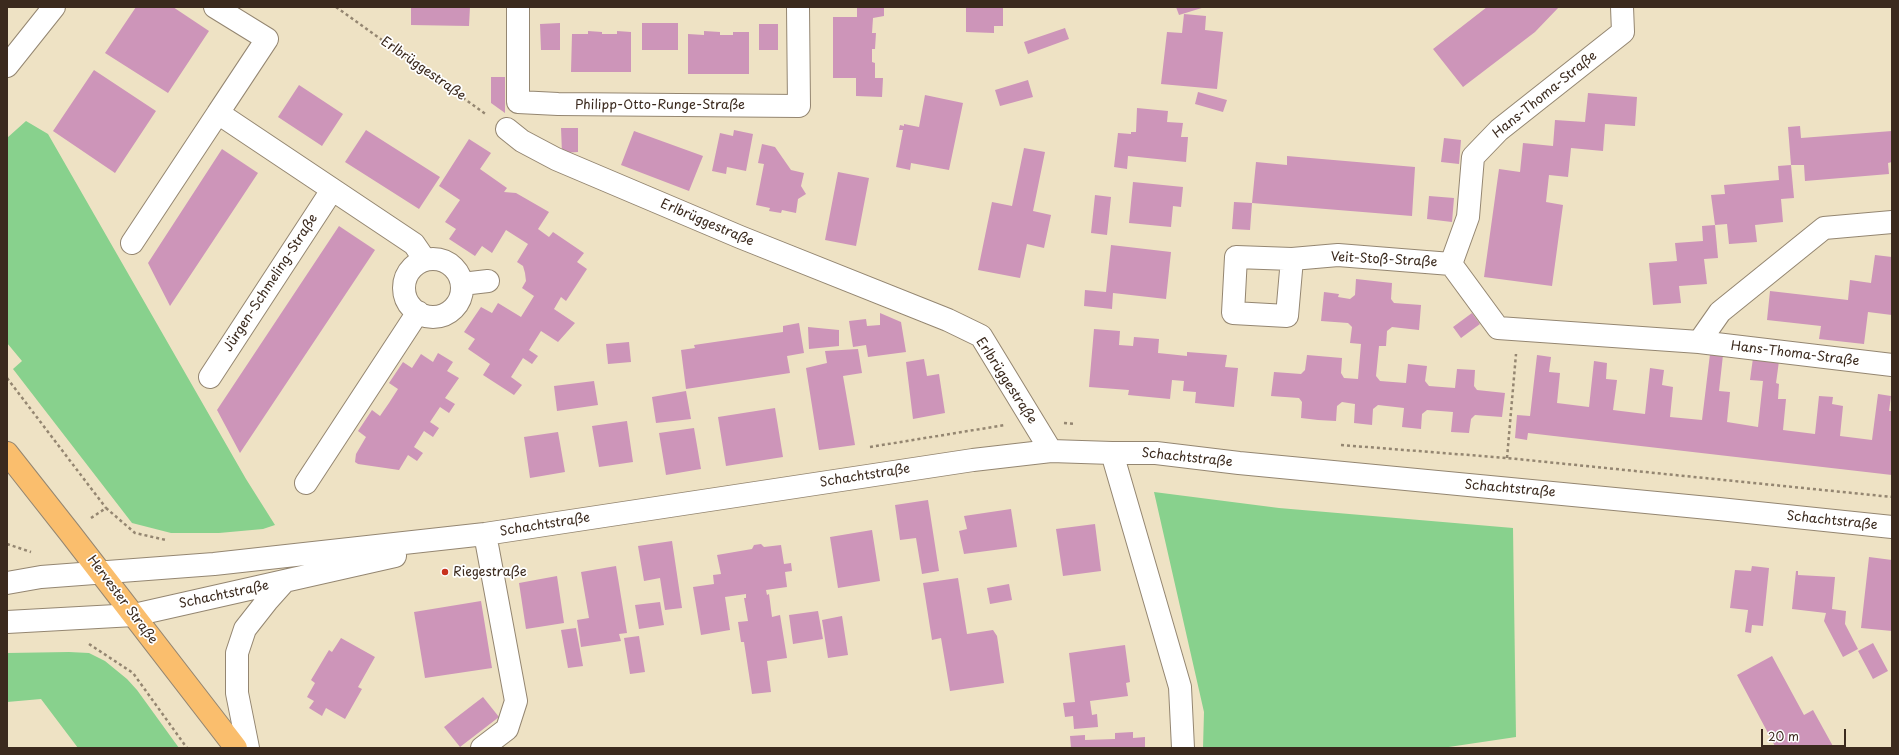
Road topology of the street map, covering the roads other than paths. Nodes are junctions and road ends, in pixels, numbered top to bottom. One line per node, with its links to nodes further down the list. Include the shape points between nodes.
1 (54, 7): 6 (street)
2 (215, 7): 7 (street, via 266,39)
3 (518, 7): 4 (street, Philipp-Otto-Runge-Straße, via 518,102 799,106)
4 (798, 7)
5 (1622, 7): 14 (street, Hans-Thoma-Straße, via 1623,32 1499,130 1473,157 1468,217)
6 (7, 66)
7 (218, 113): 9 (street); 11 (street)
8 (507, 129): 21 (street, Erlbrüggestraße, via 522,141 556,159 740,237 948,320 981,336)
9 (332, 190): 13 (street, via 414,244); 20 (street, Jürgen-Schmeling-Straße)
10 (1892, 222): 18 (street, via 1824,228 1720,312)
11 (132, 243)
12 (1292, 259): 14 (street, Veit-Stoß-Straße, via 1338,255)
13 (425, 260): 16 (street, via 433,259 449,264 455,269); 17 (street, via 412,269 405,284 407,300)
14 (1451, 264): 18 (street, Hans-Thoma-Straße, via 1498,328)
15 (488, 281): 16 (street)
16 (462, 284): 17 (street, via 460,300 449,312 433,317)
17 (418, 312): 24 (street)
18 (1698, 342): 19 (street, Hans-Thoma-Straße)
19 (1892, 365)
20 (210, 377)
21 (1051, 451): 23 (street, Schachtstraße); 26 (street, Schachtstraße, via 973,460)
22 (7, 453): 27 (main road, Hervester Straße)
23 (1112, 454): 25 (street, Schachtstraße, via 1156,452 1240,463); 35 (street, via 1180,686)
24 (306, 483)
25 (1892, 527)
26 (485, 534): 27 (street, Schachtstraße, via 214,564); 28 (street, Schachtstraße); 34 (street, via 516,701 507,729)
27 (101, 572): 29 (street, Schachtstraße, via 41,577); 30 (main road, Hervester Straße)
28 (284, 582): 30 (street, Schachtstraße); 33 (street, via 246,629 237,652 237,693)
29 (7, 583)
30 (134, 615): 31 (street, Schachtstraße); 32 (main road, Hervester Straße)
31 (7, 622)
32 (236, 748)
33 (248, 748)
34 (482, 748)
35 (1183, 748)

